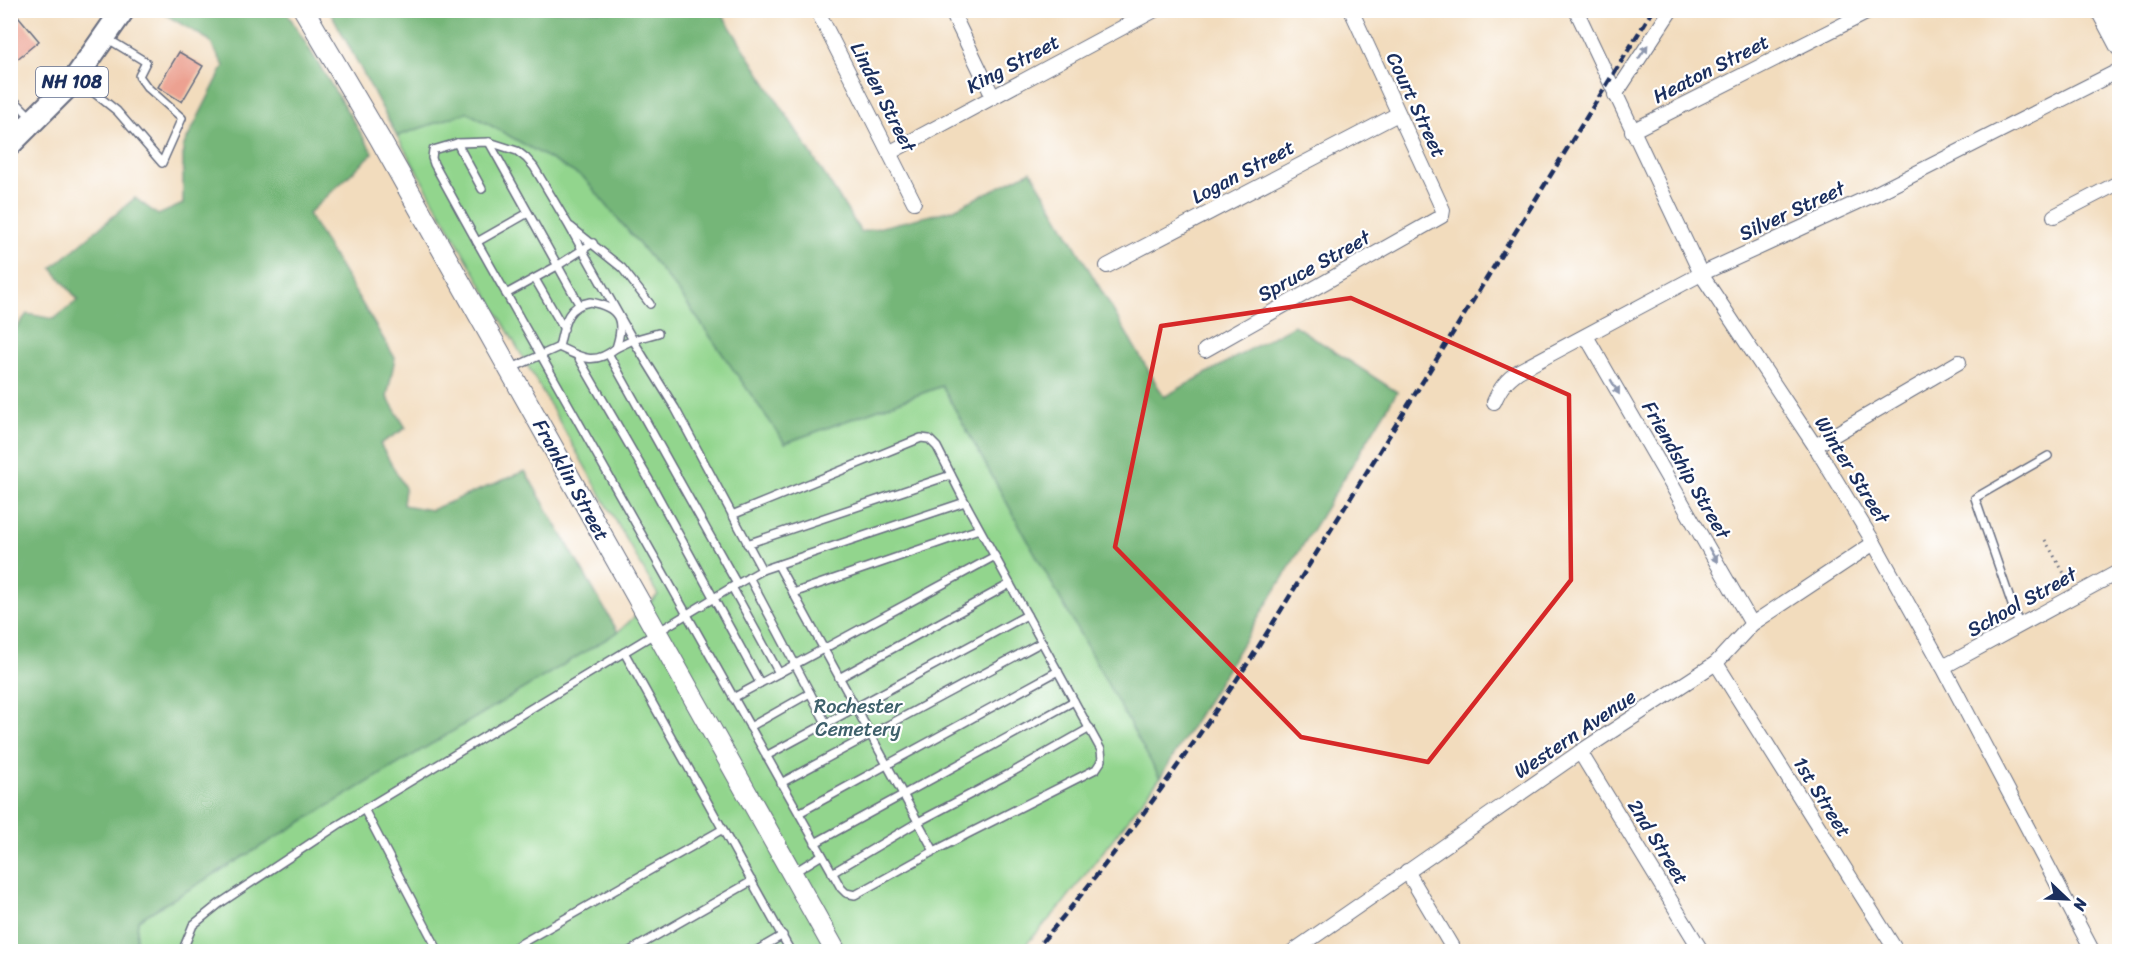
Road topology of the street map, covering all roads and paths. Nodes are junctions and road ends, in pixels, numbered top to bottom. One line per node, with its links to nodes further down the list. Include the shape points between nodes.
1 (123, 10): 11 (main road, NH 108)
2 (304, 10): 54 (street, Franklin Street)
3 (818, 10): 24 (street, Linden Street)
4 (951, 10): 17 (street)
5 (1155, 10): 17 (street, King Street)
6 (1352, 10): 18 (street, Court Street)
7 (1576, 10): 15 (street, Winter Street)
8 (1671, 10): 15 (street, one-way to 8)
9 (1872, 10): 20 (street, Heaton Street)
10 (2101, 10): 12 (street)
11 (106, 38): 14 (main road, NH 108); 14 (lane, via 146,62 139,76 182,118 162,163 117,111)
12 (2120, 46)
13 (2120, 70): 37 (street, Silver Street, via 1869,197)
14 (75, 79): 19 (main road, NH 108)
15 (1615, 95): 20 (street, Winter Street)
16 (10, 96): 19 (lane)
17 (993, 97): 24 (street, King Street)
18 (1398, 114): 29 (street, Court Street, via 1443,210); 36 (street, Logan Street)
19 (35, 121): 23 (main road, NH 108)
20 (1632, 130): 37 (street, Winter Street)
21 (489, 142): 22 (lane); 28 (lane); 31 (lane, via 506,146 526,158)
22 (457, 143): 26 (lane); 32 (lane, via 434,150 432,158)
23 (10, 144)
24 (889, 153): 27 (street, Linden Street)
25 (2120, 182): 30 (street)
26 (482, 189)
27 (914, 202)
28 (528, 213): 32 (lane); 35 (lane)
29 (1442, 216): 49 (street, Spruce Street)
30 (2054, 216)
31 (569, 226): 33 (lane); 34 (lane)
32 (477, 242): 39 (lane)
33 (593, 243): 34 (lane); 41 (lane, via 622,268)
34 (582, 251): 35 (lane); 42 (lane)
35 (557, 266): 38 (lane); 40 (lane)
36 (1107, 266)
37 (1701, 274): 45 (street, Silver Street); 56 (street, Winter Street)
38 (535, 279): 39 (lane); 43 (lane)
39 (506, 294): 50 (lane)
40 (579, 304): 42 (lane, via 600,303); 43 (lane)
41 (650, 304)
42 (619, 317): 46 (lane); 48 (lane, via 622,328)
43 (564, 329): 47 (lane)
44 (658, 333): 46 (lane)
45 (1586, 336): 55 (street, Silver Street, via 1509,378); 77 (street, Friendship Street, one-way to 77)
46 (633, 340): 48 (lane); 60 (lane, via 675,408)
47 (559, 348): 50 (lane); 52 (lane)
48 (616, 348): 51 (lane)
49 (1205, 350)
50 (540, 355): 54 (lane); 75 (lane)
51 (609, 355): 52 (lane, via 590,360); 72 (lane)
52 (578, 357): 74 (lane)
53 (1959, 362): 56 (street)
54 (510, 370): 79 (street, Franklin Street)
55 (1494, 402)
56 (1815, 446): 63 (street, Winter Street)
57 (2048, 456): 78 (lane, via 1976,498)
58 (951, 475): 59 (lane); 60 (lane, via 933,442 921,438); 64 (lane)
59 (964, 502): 61 (lane); 66 (lane)
60 (732, 515): 64 (lane)
61 (979, 529): 65 (lane); 73 (lane)
62 (2045, 540): 71 (path)
63 (1874, 543): 77 (street, Western Avenue); 85 (street, Winter Street)
64 (747, 544): 67 (lane)
65 (994, 556): 70 (lane); 81 (lane)
66 (778, 565): 67 (lane); 73 (lane)
67 (762, 570): 69 (lane)
68 (2120, 571): 78 (street, School Street)
69 (749, 577): 72 (lane); 84 (lane)
70 (1010, 584): 76 (lane); 88 (lane)
71 (2070, 584)
72 (735, 585): 74 (lane); 87 (lane)
73 (793, 593): 81 (lane)
74 (714, 597): 75 (lane); 89 (lane)
75 (686, 613): 79 (lane); 91 (lane)
76 (1027, 615): 80 (lane); 93 (lane)
77 (1752, 624): 83 (street, Western Avenue)
78 (2019, 625): 85 (street, School Street)
79 (656, 632): 82 (lane); 112 (street, Franklin Street)
80 (1042, 642): 86 (lane); 97 (lane)
81 (824, 649): 84 (lane); 88 (lane)
82 (624, 652): 103 (lane); 106 (lane)
83 (1716, 663): 98 (street, Western Avenue); 125 (street, 1st Street)
84 (794, 665): 87 (lane); 90 (lane)
85 (1943, 667): 126 (street, Winter Street)
86 (1058, 671): 92 (lane); 100 (lane)
87 (779, 673): 89 (lane)
88 (839, 678): 93 (lane)
89 (760, 683): 91 (lane)
90 (810, 693): 94 (lane); 95 (lane)
91 (733, 698): 95 (lane)
92 (1074, 701): 96 (lane); 102 (lane)
93 (855, 707): 94 (lane); 97 (lane)
94 (826, 723): 99 (lane)
95 (750, 727): 99 (lane)
96 (1090, 728): 105 (lane); 108 (lane, via 1101,750 1102,759 1096,769)
97 (870, 735): 100 (lane); 101 (lane)
98 (1580, 753): 110 (street, Western Avenue); 124 (street, 2nd Street)
99 (766, 756): 101 (lane)
100 (887, 765): 102 (lane); 104 (lane)
101 (781, 783): 104 (lane)
102 (903, 796): 105 (lane); 107 (lane)
103 (364, 809): 115 (lane, via 219,904 193,925); 116 (lane)
104 (799, 813): 107 (lane)
105 (918, 822): 108 (lane); 111 (lane)
106 (723, 829): 113 (lane); 117 (lane)
107 (815, 843): 109 (lane)
108 (934, 851): 111 (lane, via 855,895 846,893)
109 (822, 855): 111 (lane); 112 (lane)
110 (1407, 871): 122 (street, Western Avenue); 123 (street)
111 (832, 873)
112 (791, 874): 121 (street, Franklin Street)
113 (752, 881): 114 (lane); 118 (lane)
114 (783, 936): 119 (lane); 120 (lane)
115 (182, 951)
116 (439, 951)
117 (506, 951)
118 (628, 951)
119 (754, 951)
120 (791, 951)
121 (836, 951)
122 (1292, 951)
123 (1455, 951)
124 (1702, 951)
125 (1897, 951)
126 (2093, 951)

